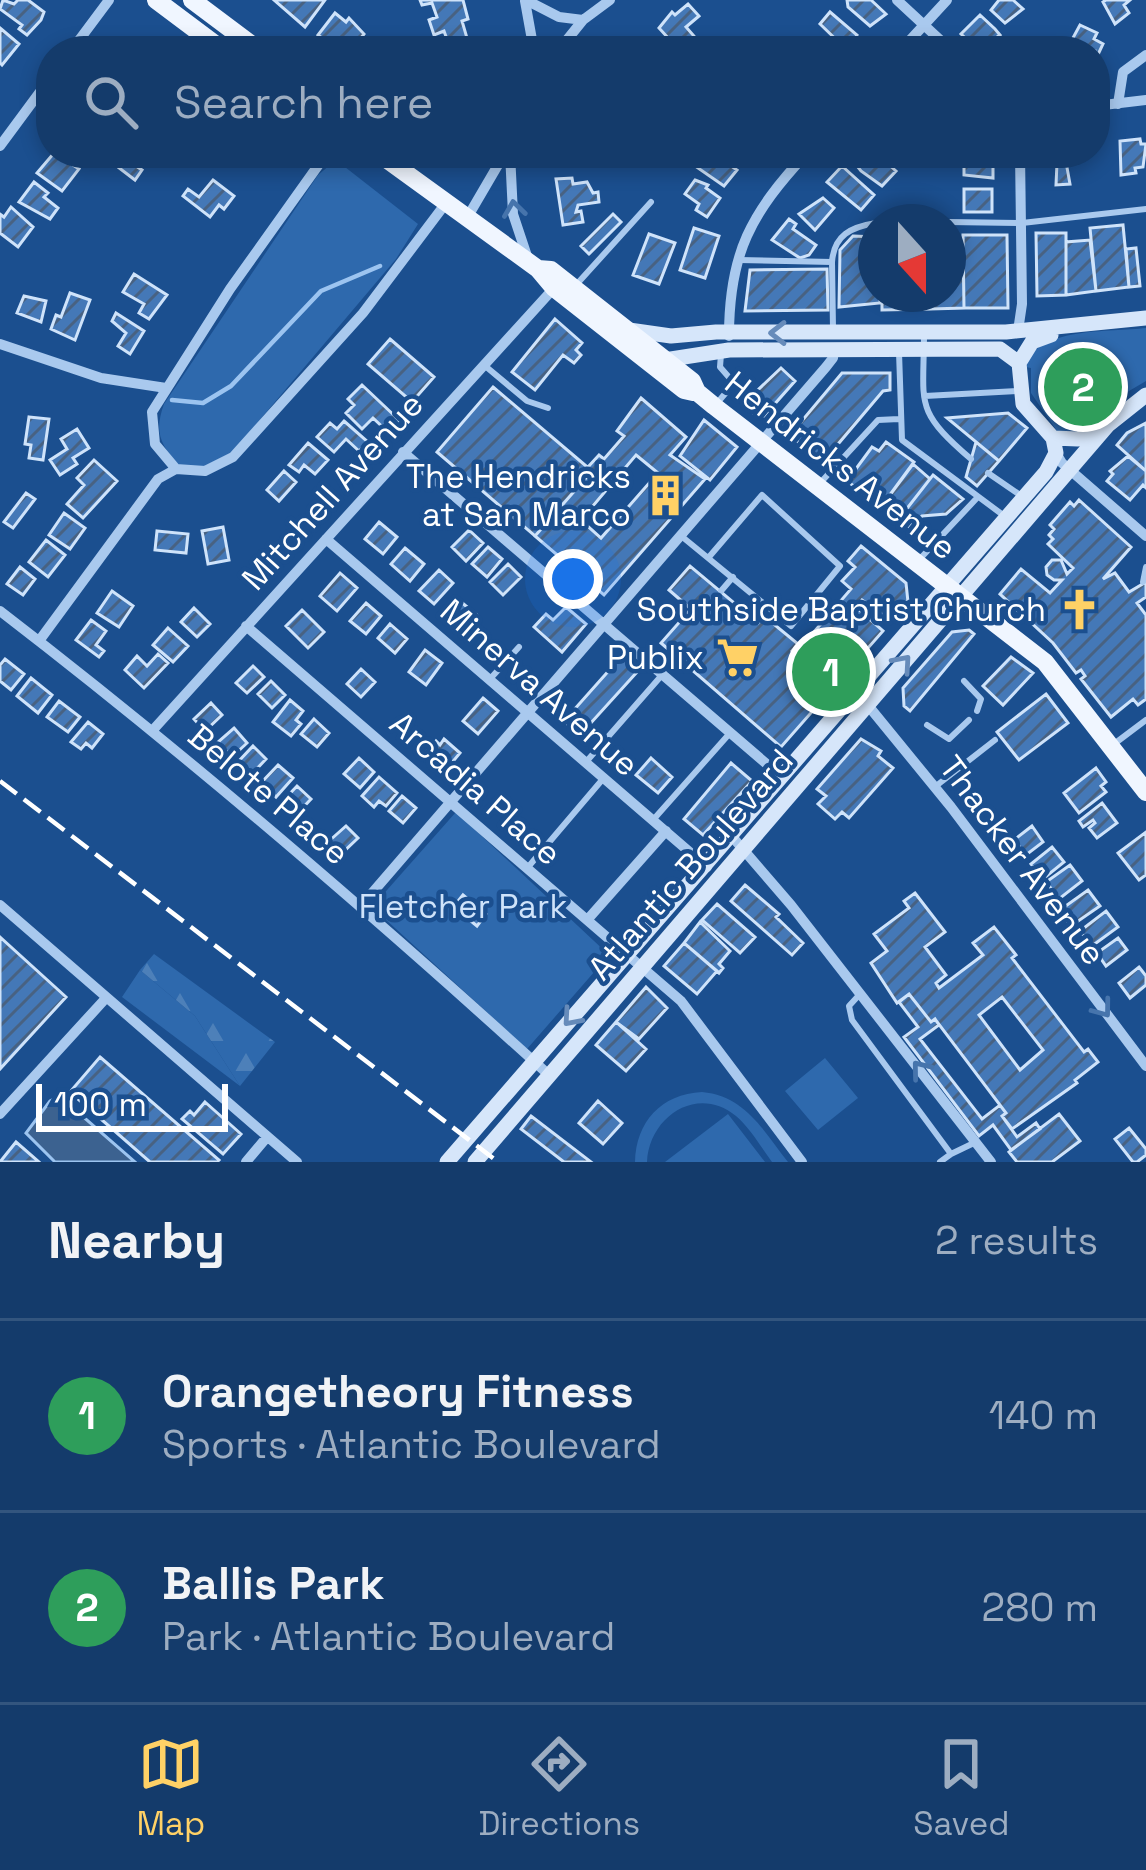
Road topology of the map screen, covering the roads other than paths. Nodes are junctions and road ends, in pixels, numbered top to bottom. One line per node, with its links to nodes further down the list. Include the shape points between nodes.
1 (109, 0): 10 (street)
2 (156, 0): 11 (main road)
3 (192, 0): 12 (main road)
4 (525, 0): 8 (street); 13 (street)
5 (610, 0): 8 (street)
6 (897, 0): 9 (street)
7 (946, 0): 9 (street)
8 (583, 20): 14 (street)
9 (924, 25): 15 (street); 16 (street)
10 (82, 36)
11 (204, 36)
12 (240, 36)
13 (531, 36)
14 (570, 36)
15 (914, 36)
16 (936, 36)
17 (1146, 55): 20 (street, via 1123,72)
18 (36, 97): 22 (street)
19 (1146, 100): 20 (street)
20 (1118, 104): 21 (street)
21 (1110, 105)
22 (0, 144)
23 (316, 168): 53 (street)
24 (398, 168): 30 (main road, Hendricks Avenue)
25 (498, 168): 32 (street)
26 (509, 168): 38 (street, one-way to 26, via 513,214)
27 (794, 168): 36 (street, via 760,208)
28 (1020, 168): 34 (street)
29 (651, 202): 39 (lane)
30 (446, 203): 32 (main road, Hendricks Avenue); 68 (street, via 362,313 233,457 205,471)
31 (1146, 209): 34 (lane)
32 (466, 218): 38 (main road, Hendricks Avenue)
33 (966, 222): 34 (lane)
34 (1022, 223): 42 (street)
35 (858, 230): 37 (lane, via 842,235)
36 (736, 260): 37 (lane); 48 (street)
37 (832, 262): 46 (lane)
38 (534, 266): 39 (main road, Hendricks Avenue)
39 (564, 288): 43 (main road, Hendricks Avenue); 52 (street, Mitchell Avenue)
40 (1146, 318): 41 (main road)
41 (1107, 322): 42 (main road); 51 (main road, via 1040,337)
42 (1018, 331): 45 (main road); 49 (main road)
43 (628, 339): 48 (main road); 50 (main road, Hendricks Avenue); 56 (main road, Hendricks Avenue, via 684,390)
44 (899, 341): 45 (main road); 46 (main road); 62 (lane)
45 (924, 341): 49 (main road); 58 (lane)
46 (833, 342): 48 (main road); 64 (street, via 826,368)
47 (0, 344): 53 (street, via 101,378)
48 (726, 344): 50 (main road); 60 (lane, via 720,368 734,383)
49 (995, 348): 51 (main road)
50 (665, 359): 56 (main road, Hendricks Avenue)
51 (1019, 363): 54 (main road)
52 (484, 364): 55 (lane); 66 (street, Mitchell Avenue)
53 (166, 388): 68 (street, via 152,412 152,434)
54 (1020, 391): 58 (lane); 65 (main road)
55 (514, 392): 59 (lane); 61 (lane)
56 (697, 392): 60 (main road, Hendricks Avenue)
57 (1146, 395): 63 (main road, Atlantic Boulevard)
58 (925, 396): 67 (lane, via 931,422)
59 (507, 399)
60 (714, 406): 64 (main road, Hendricks Avenue)
61 (548, 408)
62 (899, 419): 71 (lane, via 878,420); 73 (lane, via 902,440)
63 (1108, 424): 65 (main road); 69 (main road, Atlantic Boulevard)
64 (761, 444): 71 (main road, Hendricks Avenue); 76 (street)
65 (1054, 445): 69 (street); 72 (main road, Atlantic Boulevard, via 1046,472)
66 (403, 452): 78 (street, Mitchell Avenue); 87 (street)
67 (971, 458)
68 (176, 469): 89 (street, via 158,479)
69 (1071, 470): 74 (main road, Atlantic Boulevard); 77 (street)
70 (988, 473): 72 (lane)
71 (818, 487): 80 (main road, Hendricks Avenue)
72 (1023, 497): 74 (lane); 75 (main road, Atlantic Boulevard)
73 (976, 499): 75 (lane); 80 (lane)
74 (1036, 509): 85 (main road, Atlantic Boulevard)
75 (1006, 518): 85 (main road, Atlantic Boulevard)
76 (680, 536): 79 (lane); 87 (street)
77 (1146, 536)
78 (326, 539): 88 (street, Mitchell Avenue); 93 (street, Minerva Avenue)
79 (709, 557): 82 (lane); 82 (lane, via 762,495 840,566 791,626)
80 (916, 562): 85 (main road, Hendricks Avenue)
81 (1146, 567): 83 (lane)
82 (733, 577): 84 (lane)
83 (1143, 582)
84 (721, 591)
85 (953, 591): 95 (main road, Atlantic Boulevard); 96 (main road, Atlantic Boulevard, one-way to 85); 105 (main road, Hendricks Avenue, via 1052,669)
86 (0, 611): 89 (street, Belote Place)
87 (604, 624): 92 (street); 98 (street)
88 (246, 626): 102 (street, Mitchell Avenue); 112 (street, Arcadia Place)
89 (39, 640): 102 (street, Belote Place)
90 (519, 647): 93 (lane)
91 (673, 653): 92 (lane)
92 (660, 673): 103 (street); 106 (lane)
93 (490, 679): 98 (street, Minerva Avenue)
94 (964, 681): 97 (lane, via 981,699)
95 (852, 693): 96 (street, Thacker Avenue); 107 (main road, Atlantic Boulevard)
96 (868, 704): 109 (main road, Atlantic Boulevard); 110 (street, Thacker Avenue)
97 (977, 711)
98 (528, 712): 106 (street, Minerva Avenue); 112 (street)
99 (969, 719): 101 (lane, via 949,739)
100 (1146, 720): 105 (lane)
101 (927, 725)
102 (152, 731): 121 (street, Belote Place)
103 (730, 733): 107 (street); 113 (lane)
104 (995, 740): 110 (lane)
105 (1111, 746): 111 (main road, Hendricks Avenue)
106 (586, 762): 108 (street, Minerva Avenue)
107 (780, 776): 109 (street); 115 (main road, Atlantic Boulevard)
108 (604, 777): 113 (street, Minerva Avenue); 118 (lane)
109 (795, 788): 116 (main road, Atlantic Boulevard)
110 (934, 788): 128 (street, Thacker Avenue, one-way to 128)
111 (1146, 792)
112 (452, 802): 118 (street, Arcadia Place); 121 (street)
113 (653, 820): 114 (street, Minerva Avenue)
114 (666, 831): 117 (street, Minerva Avenue); 122 (street)
115 (730, 833): 116 (street); 117 (main road, Atlantic Boulevard)
116 (744, 847): 119 (main road, Atlantic Boulevard); 125 (street)
117 (703, 864): 119 (street, Minerva Avenue); 123 (main road, Atlantic Boulevard)
118 (527, 867): 122 (street, Arcadia Place)
119 (718, 878): 124 (main road, Atlantic Boulevard)
120 (0, 904): 126 (street)
121 (360, 907): 127 (street, Belote Place)
122 (588, 919): 123 (street, Arcadia Place)
123 (627, 953): 124 (street, Arcadia Place); 127 (main road, Atlantic Boulevard, one-way to 127)
124 (642, 966): 129 (main road, Atlantic Boulevard); 138 (street, Arcadia Place, via 681,1001)
125 (861, 993): 132 (street, one-way to 125); 133 (lane, via 849,1006 852,1020)
126 (106, 998): 130 (street); 131 (street)
127 (534, 1061): 129 (street, Belote Place); 136 (main road, Atlantic Boulevard)
128 (1146, 1066)
129 (549, 1075): 137 (main road, Atlantic Boulevard)
130 (0, 1114)
131 (267, 1137): 134 (street); 135 (street)
132 (976, 1142): 133 (lane); 140 (street)
133 (951, 1154): 139 (lane)
134 (246, 1162)
135 (297, 1162)
136 (447, 1162)
137 (475, 1162)
138 (802, 1162)
139 (940, 1162)
140 (991, 1162)

